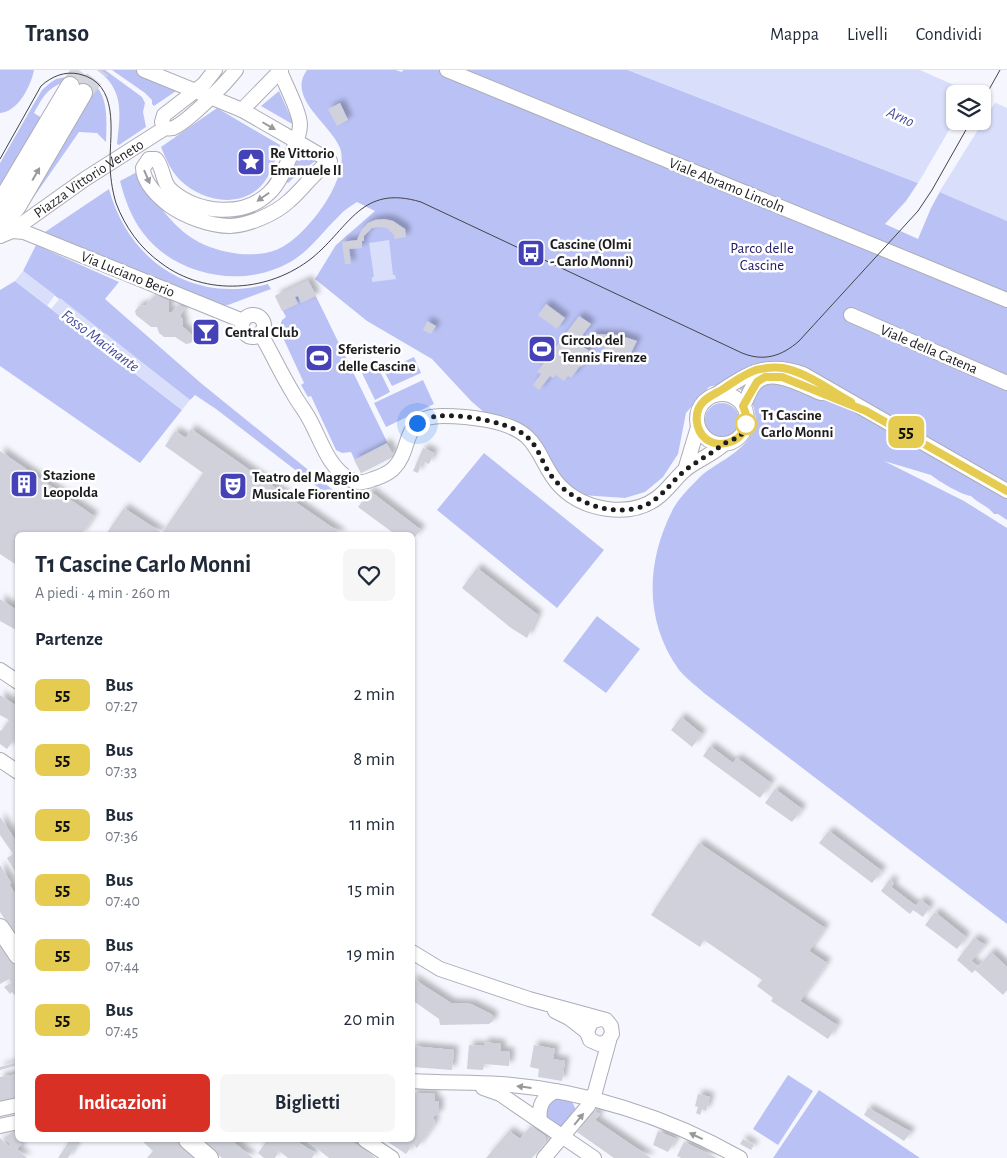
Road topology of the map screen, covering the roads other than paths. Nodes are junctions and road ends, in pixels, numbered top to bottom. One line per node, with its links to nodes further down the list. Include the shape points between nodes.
1 (144, 70): 6 (street, Piazza Vittorio Veneto)
2 (215, 70): 6 (street)
3 (236, 70): 7 (street, Piazza Vittorio Veneto)
4 (280, 70): 8 (street, Piazza Vittorio Veneto); 10 (street, Piazza Vittorio Veneto, via 300,121)
5 (447, 70): 13 (street, Viale Abramo Lincoln)
6 (195, 91): 7 (street, Piazza Vittorio Veneto); 9 (street, via 164,115 162,122)
7 (210, 97): 8 (street, Piazza Vittorio Veneto); 9 (street, Piazza Vittorio Veneto, via 174,128)
8 (242, 110): 10 (street, Piazza Vittorio Veneto, one-way to 10)
9 (165, 128): 12 (street, Piazza Vittorio Veneto)
10 (296, 141): 10 (street, Piazza Vittorio Veneto, one-way to 10, via 273,189 260,200 235,209 211,209 178,196 166,184 156,159 149,159 143,172 152,189 178,211 215,224 240,224 262,217 288,202 311,176 330,161)
11 (0, 204): 12 (main road, Piazza Vittorio Veneto, one-way to 11, via 76,90)
12 (4, 231): 21 (street, Via Luciano Berio, via 24,232 243,321 248,316 258,317 263,325 260,334 308,416 330,462 356,482 370,481 387,473 399,461 408,436 417,423 428,417 452,416 503,424 524,434 563,489 599,507 618,510 643,506 658,498)
13 (1007, 300)
14 (851, 315): 15 (street, Viale della Catena)
15 (1007, 382)
16 (715, 394): 17 (street, via 728,394); 18 (street, via 752,372 783,368 802,374); 19 (street, via 698,409)
17 (743, 406): 18 (street, via 755,384 765,377 776,376); 20 (street, via 747,421 744,431 736,440)
18 (866, 411): 22 (street)
19 (698, 427): 20 (street, via 707,440); 21 (street)
20 (724, 444): 21 (street)
21 (685, 470)
22 (1007, 491)
23 (0, 670): 24 (street)
24 (15, 680)
25 (0, 760): 26 (street)
26 (15, 770)
27 (0, 928): 28 (main road)
28 (15, 950)
29 (415, 954): 30 (street, via 440,969)
30 (529, 999): 31 (street); 32 (street, via 563,1015)
31 (600, 1018): 32 (street, via 591,1022); 33 (street, via 611,1026 612,1034)
32 (587, 1032): 33 (street, via 588,1037)
33 (602, 1042): 37 (street, via 602,1065)
34 (415, 1081): 35 (street)
35 (457, 1083): 36 (street, one-way to 35); 40 (street, via 497,1092)
36 (556, 1091): 37 (street); 40 (street, via 543,1101)
37 (592, 1099): 43 (street, one-way to 37); 50 (street, one-way to 37, via 671,1125)
38 (15, 1106): 39 (street)
39 (0, 1109)
40 (540, 1121): 43 (street)
41 (15, 1123): 42 (street)
42 (0, 1126)
43 (563, 1136): 48 (street); 49 (street)
44 (190, 1142): 46 (main road)
45 (368, 1142): 47 (street)
46 (209, 1158)
47 (392, 1158)
48 (544, 1158)
49 (594, 1158)
50 (740, 1158)

